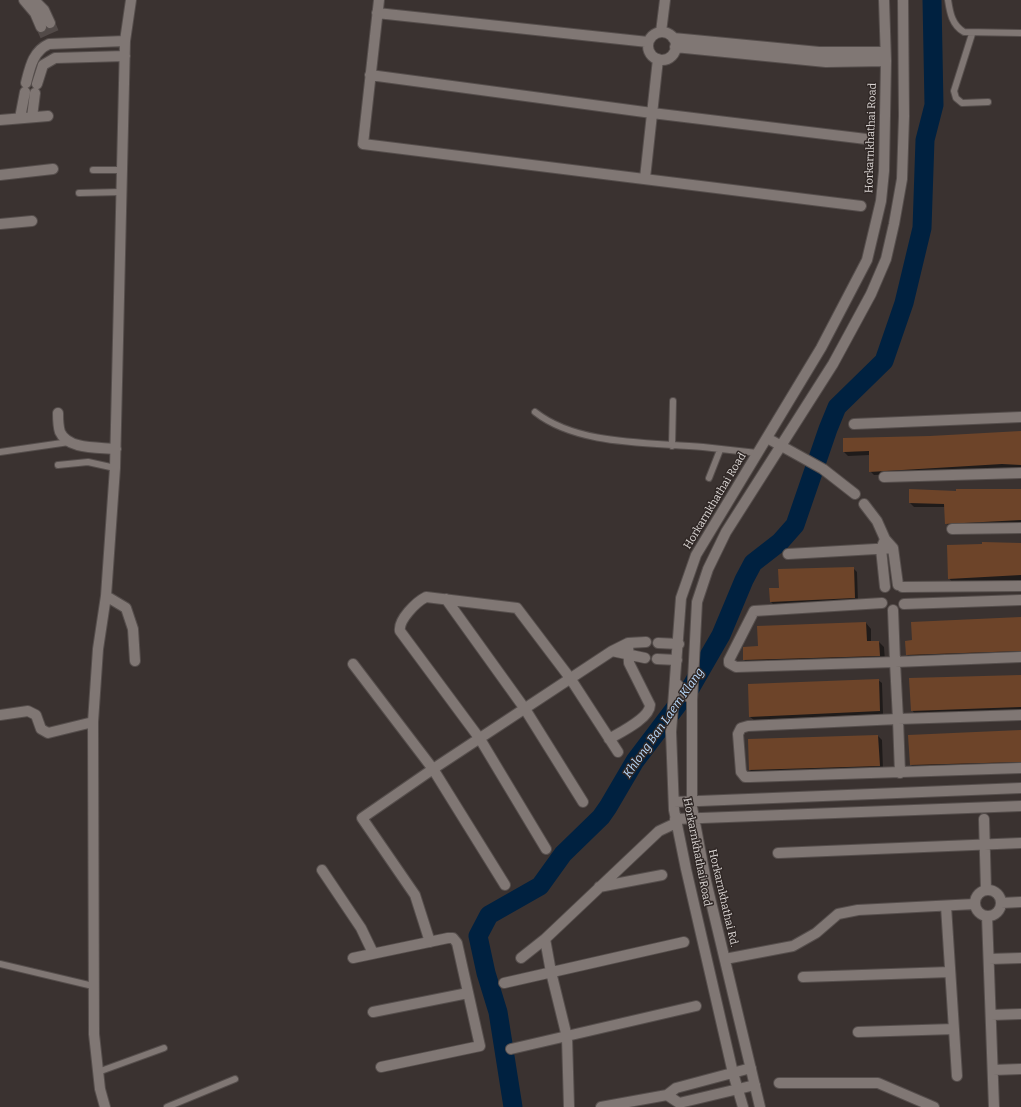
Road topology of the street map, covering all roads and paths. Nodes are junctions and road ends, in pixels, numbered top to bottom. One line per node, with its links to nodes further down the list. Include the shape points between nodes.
1 (24, 0): 9 (street)
2 (36, 0): 9 (street); 9 (street, via 44,10 46,25)
3 (131, 0): 15 (street)
4 (379, 0): 10 (street)
5 (665, 0): 11 (street)
6 (884, 0): 19 (street, Horkarnkhathai Road)
7 (903, 0): 48 (street, via 902,179 886,259 871,294 833,364)
8 (948, 0): 13 (lane, via 950,16 958,28)
9 (35, 13)
10 (377, 13): 16 (street); 22 (street)
11 (661, 32): 16 (street, via 653,35); 17 (street, via 670,35)
12 (1021, 33): 13 (lane)
13 (972, 34): 24 (lane, via 954,91 956,98 962,103)
14 (52, 40): 15 (street); 20 (street); 23 (street, via 37,52 30,65)
15 (125, 41): 18 (street)
16 (648, 42): 21 (street, via 649,51)
17 (674, 43): 19 (street, via 826,57); 21 (street, via 674,52 667,58)
18 (125, 56): 20 (street); 33 (street)
19 (886, 56): 46 (street, Horkarnkhathai Road, via 884,171 881,201 867,260 821,348)
20 (59, 58): 23 (street, via 43,65)
21 (658, 59): 25 (street)
22 (370, 75): 25 (street); 35 (street, via 363,144)
23 (31, 88): 27 (street); 28 (street)
24 (988, 102)
25 (652, 113): 30 (street); 35 (street)
26 (48, 116): 27 (street)
27 (32, 117): 28 (street)
28 (20, 118): 29 (street)
29 (0, 120)
30 (866, 139)
31 (53, 169): 34 (street)
32 (93, 170): 33 (lane)
33 (122, 170): 36 (street)
34 (0, 175)
35 (645, 178): 38 (street)
36 (121, 192): 37 (lane); 50 (street)
37 (79, 193)
38 (860, 206)
39 (32, 221): 40 (street)
40 (0, 224)
41 (673, 401): 49 (lane)
42 (535, 412): 49 (lane, via 548,422 584,434)
43 (58, 413): 47 (street, via 60,431)
44 (1021, 417): 45 (street)
45 (854, 424)
46 (767, 438): 48 (street); 53 (street, Horkarnkhathai Road)
47 (69, 442): 50 (street); 52 (lane)
48 (782, 445): 59 (street, via 822,469); 89 (street, via 726,532 696,602)
49 (672, 446): 51 (lane)
50 (116, 449): 55 (street)
51 (720, 450): 53 (lane); 58 (lane)
52 (0, 452)
53 (757, 453): 77 (street, Horkarnkhathai Road, via 696,555 681,598)
54 (58, 465): 55 (lane, via 88,462)
55 (115, 468): 68 (street)
56 (1021, 473): 57 (street)
57 (884, 477)
58 (709, 478)
59 (855, 494)
60 (864, 504): 63 (street, via 877,521)
61 (1021, 528): 62 (street)
62 (952, 529)
63 (883, 544): 64 (street); 65 (street, via 893,548); 67 (street)
64 (788, 554)
65 (900, 586): 66 (street); 67 (street); 72 (street, via 906,595)
66 (1021, 586)
67 (885, 587): 71 (street, via 880,594)
68 (106, 596): 84 (street, via 126,608 133,629); 94 (street, via 98,649)
69 (446, 599): 87 (street, via 517,608); 90 (street); 95 (street, via 422,599 402,620 400,631)
70 (1021, 600): 72 (street)
71 (882, 603): 73 (street, via 884,607); 85 (street, via 754,611 729,662 736,667)
72 (904, 604): 73 (street)
73 (893, 610): 85 (street)
74 (646, 642): 75 (street)
75 (628, 643): 78 (street); 79 (street)
76 (658, 643): 77 (street)
77 (679, 644): 83 (street, Horkarnkhathai Road)
78 (612, 652): 79 (street); 87 (street)
79 (627, 656): 81 (street); 96 (street, via 650,708 645,716)
80 (1021, 657): 85 (street)
81 (645, 658)
82 (657, 659): 83 (street)
83 (677, 660): 88 (street, Horkarnkhathai Road)
84 (136, 661)
85 (895, 662): 93 (street)
86 (353, 664): 99 (street)
87 (570, 678): 90 (street); 96 (street)
88 (675, 685): 89 (street); 105 (street, Horkarnkhathai Road, via 671,732)
89 (692, 696): 103 (street, Horkarnkhathai Rd.)
90 (526, 709): 95 (street); 104 (street)
91 (0, 715): 94 (street, via 28,711 36,715 41,729 48,733)
92 (1021, 715): 93 (street)
93 (898, 720): 100 (street); 100 (street, via 748,726 741,728 738,734 741,772 745,776)
94 (93, 722): 139 (street)
95 (480, 739): 99 (street); 113 (street)
96 (609, 739): 97 (street)
97 (618, 752)
98 (1021, 768): 100 (street)
99 (433, 769): 117 (street); 126 (street, via 362,818 415,895)
100 (900, 773)
101 (1021, 788): 102 (street)
102 (737, 799): 103 (street); 107 (street)
103 (691, 801): 105 (street); 108 (street, Horkarnkhathai Rd.)
104 (583, 802)
105 (674, 802): 110 (street, Horkarnkhathai Road)
106 (1021, 806): 107 (street)
107 (739, 815): 108 (street)
108 (694, 817): 110 (street); 132 (street, Horkarnkhathai Rd.)
109 (984, 819): 112 (street)
110 (676, 821): 118 (street, via 659,831); 155 (street, Horkarnkhathai Road)
111 (1021, 843): 112 (street)
112 (985, 845): 114 (street); 119 (street)
113 (546, 849)
114 (778, 853)
115 (322, 870): 128 (street, via 360,928)
116 (662, 875): 118 (street)
117 (505, 885)
118 (598, 888): 125 (street)
119 (986, 890): 121 (street, via 994,892); 122 (street, via 978,894)
120 (1021, 902): 121 (street)
121 (1001, 903): 124 (street, via 995,914)
122 (975, 904): 123 (street); 124 (street, via 979,913)
123 (946, 906): 132 (street, via 858,910 838,914 816,934 793,946); 136 (street)
124 (987, 916): 133 (street)
125 (545, 939): 130 (street); 135 (street)
126 (430, 942): 128 (street); 140 (street, via 453,938 457,943)
127 (684, 942): 135 (street)
128 (373, 954): 129 (street)
129 (353, 958)
130 (521, 958)
131 (1021, 958): 133 (street)
132 (725, 959): 151 (street, Horkarnkhathai Rd.)
133 (989, 959): 144 (street)
134 (0, 964): 139 (lane)
135 (551, 972): 138 (street); 147 (street)
136 (950, 972): 137 (street); 145 (street)
137 (803, 977)
138 (504, 982)
139 (93, 986): 154 (street)
140 (468, 992): 142 (street); 150 (street, via 480,1046)
141 (696, 1006): 147 (street)
142 (373, 1012)
143 (1021, 1014): 144 (street)
144 (991, 1015): 153 (street)
145 (954, 1029): 146 (street); 156 (street)
146 (858, 1032)
147 (567, 1037): 149 (street); 164 (street)
148 (164, 1048): 154 (lane)
149 (511, 1049)
150 (381, 1067)
151 (751, 1068): 155 (street); 159 (street, Horkarnkhathai Rd.)
152 (1021, 1069): 153 (street)
153 (993, 1070): 169 (street)
154 (98, 1072): 162 (street)
155 (733, 1073): 160 (street, Horkarnkhathai Road); 161 (street, via 676,1088)
156 (956, 1076)
157 (235, 1079): 163 (lane)
158 (779, 1083): 168 (street, via 878,1083)
159 (755, 1086): 160 (street); 167 (street, Horkarnkhathai Rd.)
160 (738, 1090): 161 (street, via 679,1103); 166 (street, Horkarnkhathai Road)
161 (667, 1095): 165 (street)
162 (105, 1107)
163 (167, 1107)
164 (569, 1107)
165 (601, 1107)
166 (743, 1107)
167 (760, 1107)
168 (934, 1107)
169 (994, 1107)

